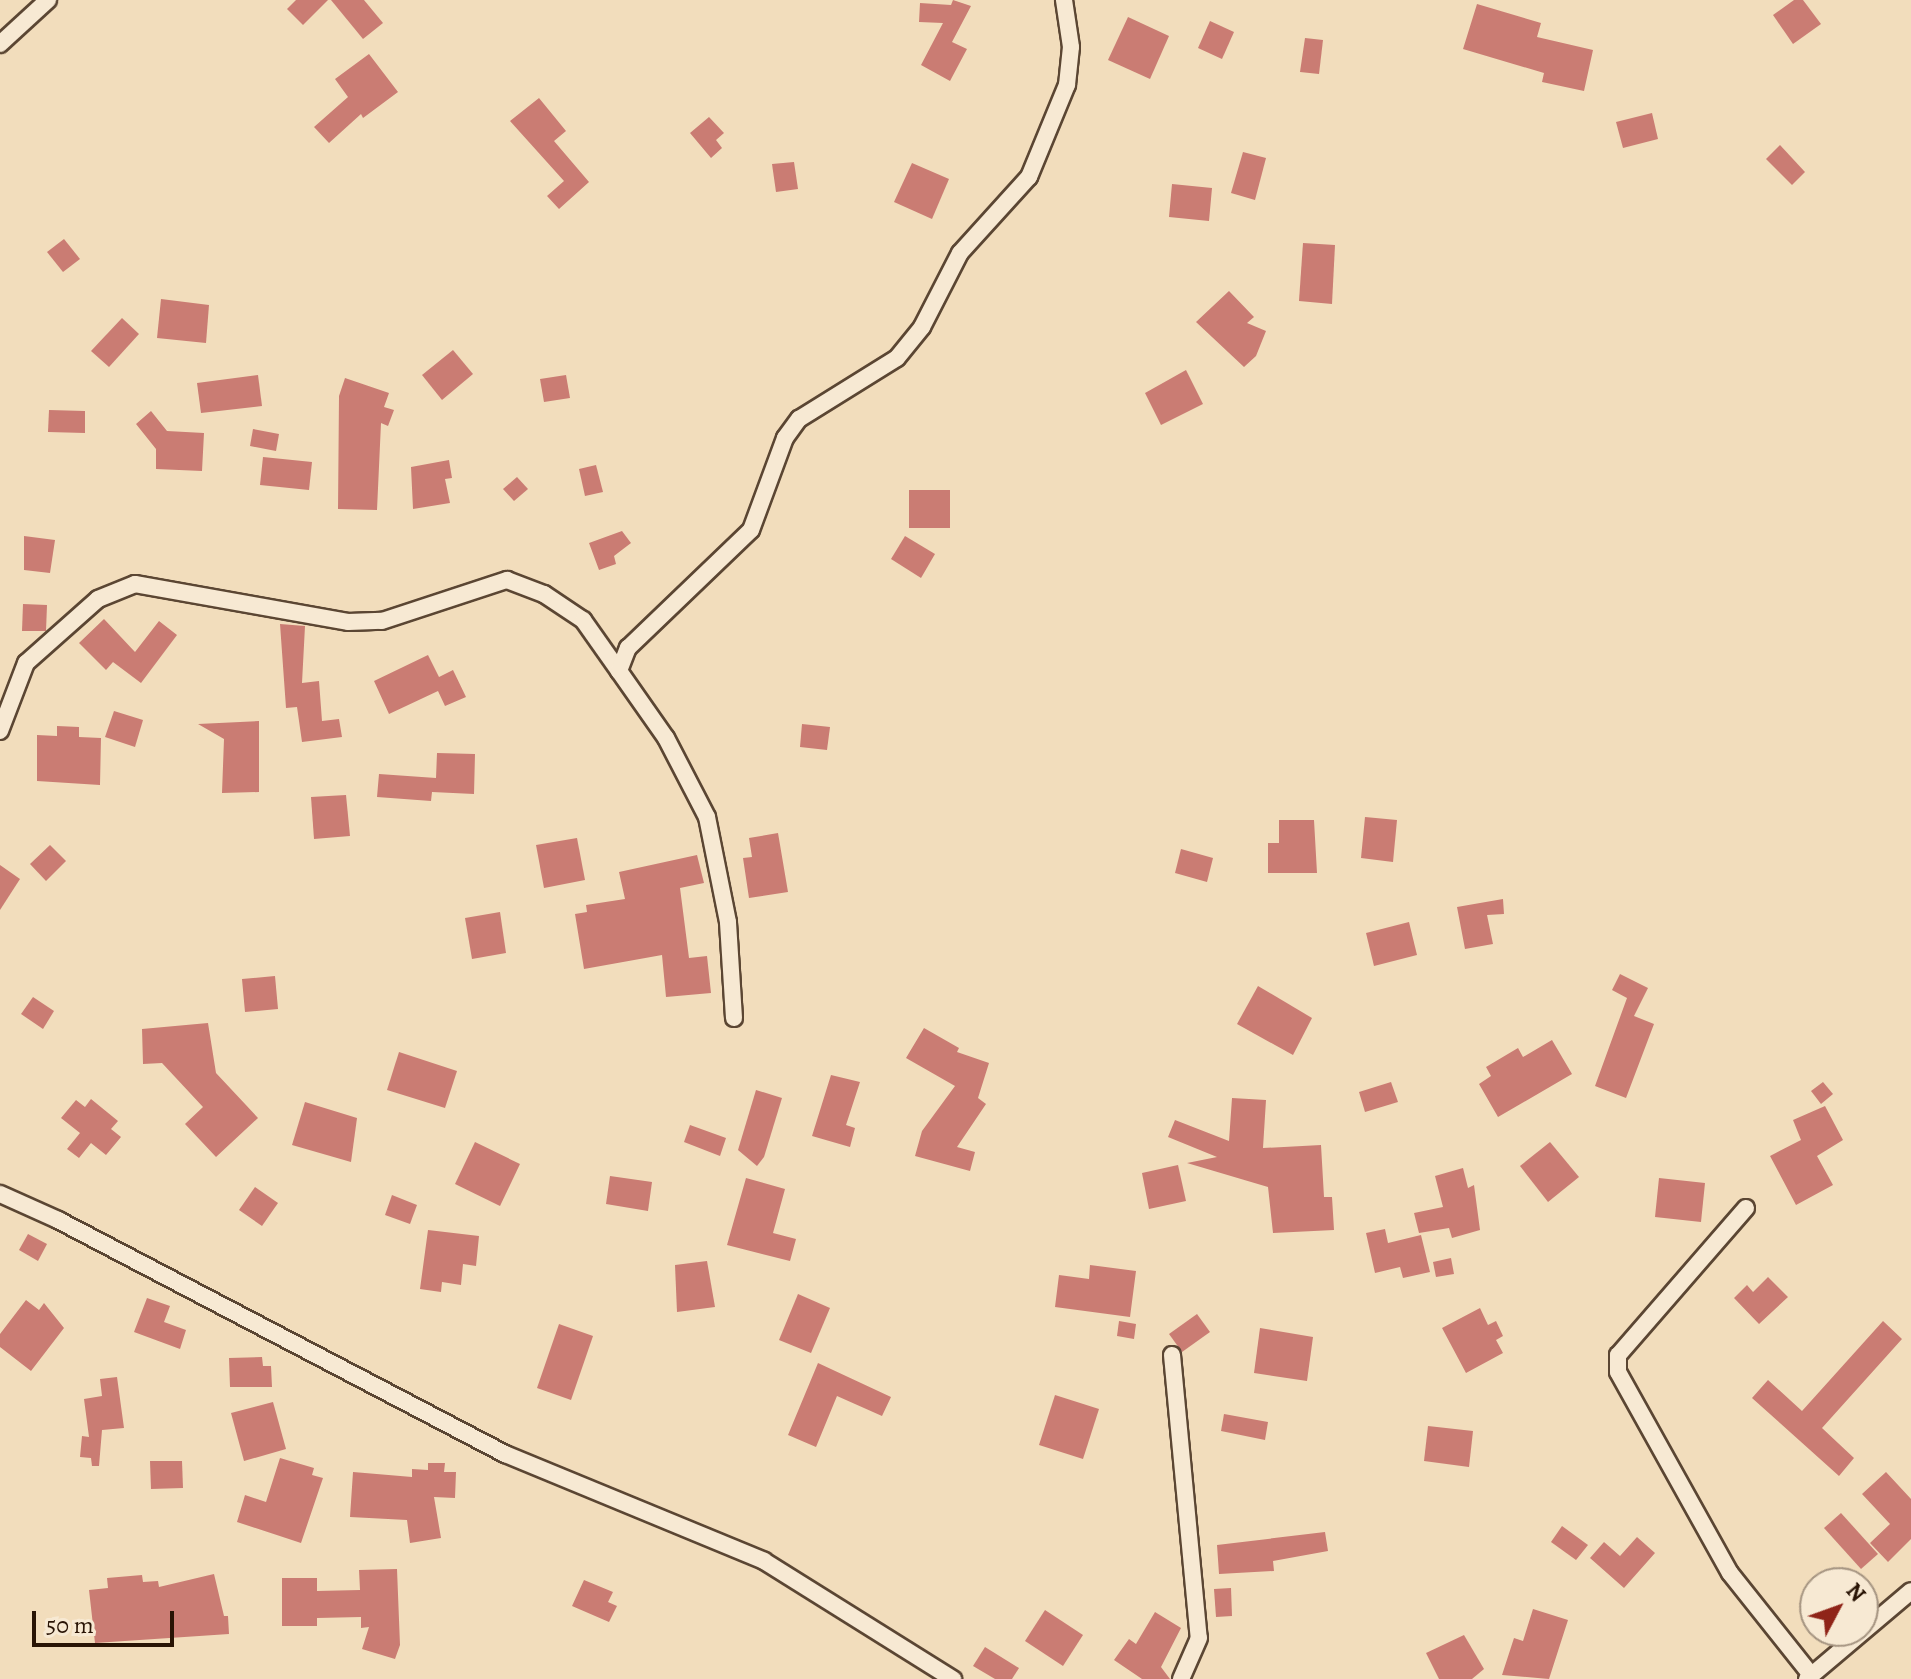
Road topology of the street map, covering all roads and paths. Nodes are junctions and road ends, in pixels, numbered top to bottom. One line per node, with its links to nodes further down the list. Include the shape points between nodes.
1 (48, 0): 3 (street)
2 (1064, 0): 4 (street, via 1071,47 1067,85 1029,177 960,253 922,327 897,358 799,419 785,438 751,530 628,648)
3 (0, 44)
4 (619, 671): 5 (street, via 583,620 544,594 507,580 416,612 359,622 135,584 98,599 26,663); 6 (street, via 666,738 707,817 728,922)
5 (0, 731)
6 (734, 1018)
7 (0, 1194): 12 (street, via 505,1454 764,1561)
8 (1746, 1208): 11 (street, via 1618,1355 1618,1372 1730,1573)
9 (1172, 1355): 13 (street, via 1199,1638)
10 (1911, 1591): 11 (street)
11 (1809, 1677)
12 (953, 1679)
13 (1181, 1679)

